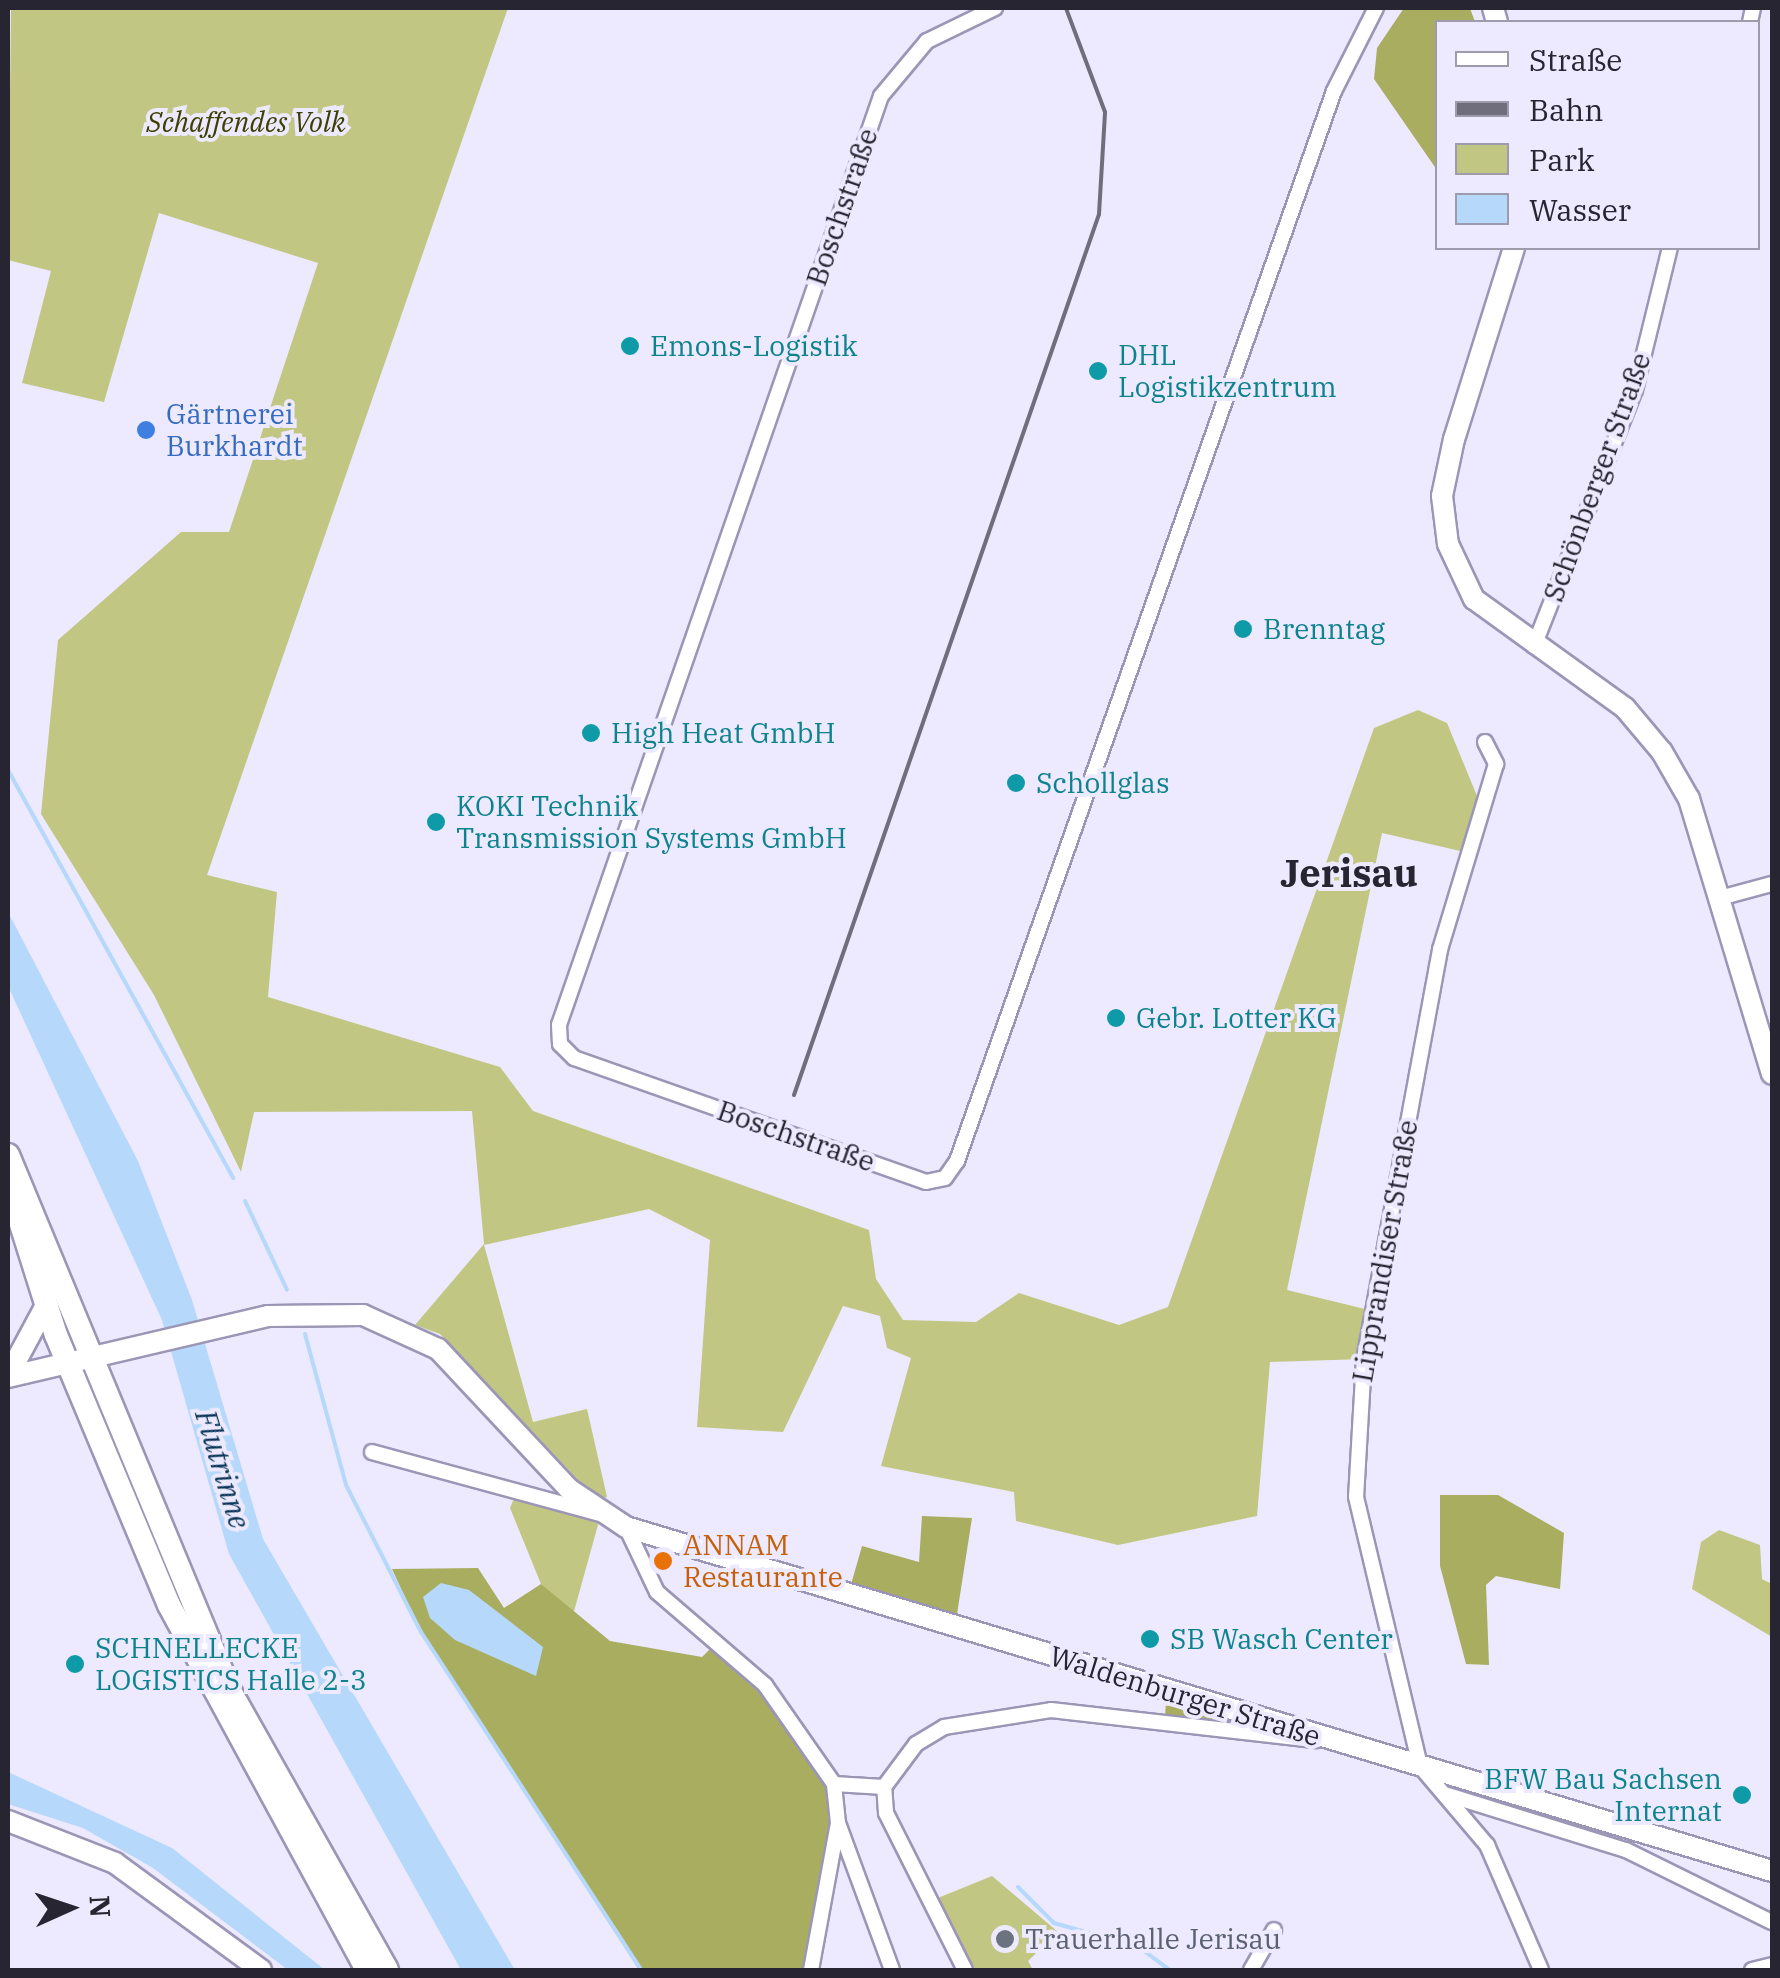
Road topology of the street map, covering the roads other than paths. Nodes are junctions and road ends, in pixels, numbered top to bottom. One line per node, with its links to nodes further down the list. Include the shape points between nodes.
1 (996, 8): 2 (street, Boschstraße, via 926,41 881,96 559,1026 560,1044 574,1058 926,1182 945,1178 957,1161 1334,91)
2 (1376, 8)
3 (1513, 250): 5 (street, via 1442,496 1448,544 1474,599)
4 (1670, 250): 5 (street, Schönberger Straße, via 1635,390)
5 (1534, 646): 8 (street, via 1625,708 1662,752 1689,799)
6 (1484, 742): 20 (street, Lipprandiser Straße, via 1496,764 1418,1052 1356,1452 1369,1577)
7 (1772, 884): 8 (street)
8 (1720, 898): 9 (street)
9 (1772, 1074)
10 (8, 1155): 13 (main road)
11 (8, 1183): 12 (main road)
12 (46, 1305): 14 (main road); 15 (street)
13 (91, 1358): 14 (street, Waldenburger Straße); 17 (street, Waldenburger Straße, via 268,1316 364,1316 438,1349); 32 (main road, via 230,1691)
14 (68, 1364): 15 (street, Waldenburger Straße); 31 (main road, via 168,1605)
15 (8, 1376)
16 (372, 1452): 17 (street, Waldenburger Straße)
17 (601, 1514): 18 (street, Waldenburger Straße)
18 (626, 1527): 19 (street, Waldenburger Straße); 21 (street, via 656,1592 765,1685)
19 (1326, 1738): 20 (street, Waldenburger Straße); 22 (street, via 1051,1710 997,1715 930,1736)
20 (1420, 1766): 23 (street); 26 (street, Waldenburger Straße)
21 (834, 1784): 22 (street); 25 (street)
22 (884, 1786): 36 (street, via 897,1848)
23 (1446, 1795): 27 (street, via 1626,1850); 38 (street, via 1500,1867)
24 (8, 1821): 30 (street, via 115,1863)
25 (838, 1822): 33 (street); 34 (street)
26 (1772, 1870)
27 (1772, 1922)
28 (1274, 1930): 37 (street)
29 (1772, 1965): 39 (street)
30 (261, 1970)
31 (367, 1970)
32 (388, 1970)
33 (811, 1970)
34 (892, 1970): 35 (street)
35 (900, 1970)
36 (965, 1970)
37 (1251, 1970)
38 (1541, 1970)
39 (1752, 1970)

